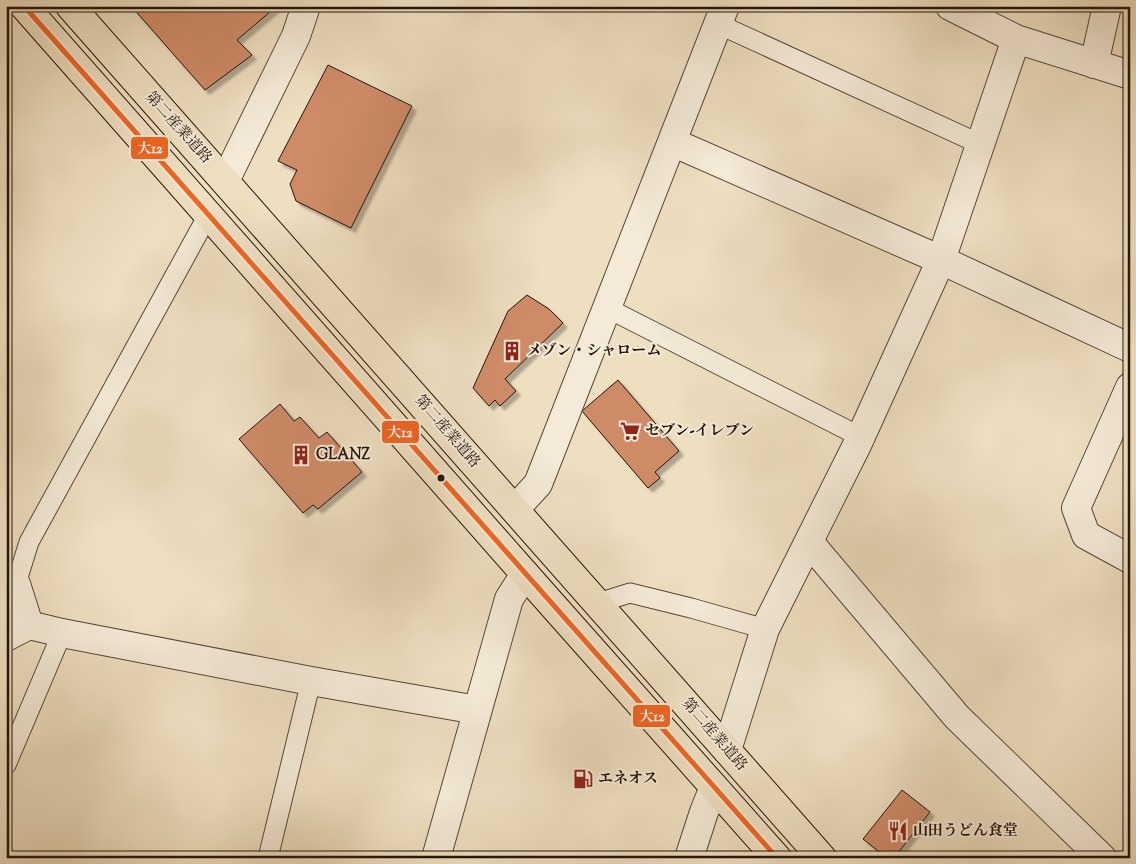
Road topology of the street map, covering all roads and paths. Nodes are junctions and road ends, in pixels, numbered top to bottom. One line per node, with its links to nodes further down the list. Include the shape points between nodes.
1 (24, 6): 13 (main road)
2 (70, 6): 12 (main road, 第二産業道路)
3 (306, 6): 12 (street, via 296,36)
4 (1107, 6): 8 (street)
5 (956, 8): 7 (street)
6 (721, 15): 10 (street); 11 (lane)
7 (1016, 39): 8 (street); 11 (street)
8 (1094, 64): 9 (street)
9 (1130, 76)
10 (672, 142): 14 (street); 15 (street)
11 (980, 144): 14 (street)
12 (225, 181): 19 (main road, 第二産業道路)
13 (208, 215): 22 (main road); 23 (lane, via 29,542)
14 (941, 260): 16 (street); 18 (street)
15 (607, 308): 18 (lane); 19 (street, via 538,484)
16 (1130, 348)
17 (1130, 387): 21 (street, via 1076,508 1086,535)
18 (861, 437): 20 (street)
19 (515, 509): 24 (main road, 第二産業道路)
20 (809, 542): 25 (street); 38 (street, via 957,718)
21 (1130, 559)
22 (525, 574): 29 (street, via 509,599); 32 (main road)
23 (11, 581): 26 (street)
24 (598, 604): 25 (lane, via 630,593); 30 (main road, 第二産業道路)
25 (765, 629): 30 (street)
26 (17, 631): 27 (street)
27 (62, 633): 28 (street); 31 (lane)
28 (311, 681): 29 (street); 33 (lane)
29 (477, 710): 34 (street)
30 (727, 750): 37 (main road, 第二産業道路)
31 (6, 765)
32 (714, 787): 35 (street); 36 (main road)
33 (268, 858)
34 (436, 858)
35 (689, 858)
36 (777, 858)
37 (822, 858)
38 (1102, 858)

